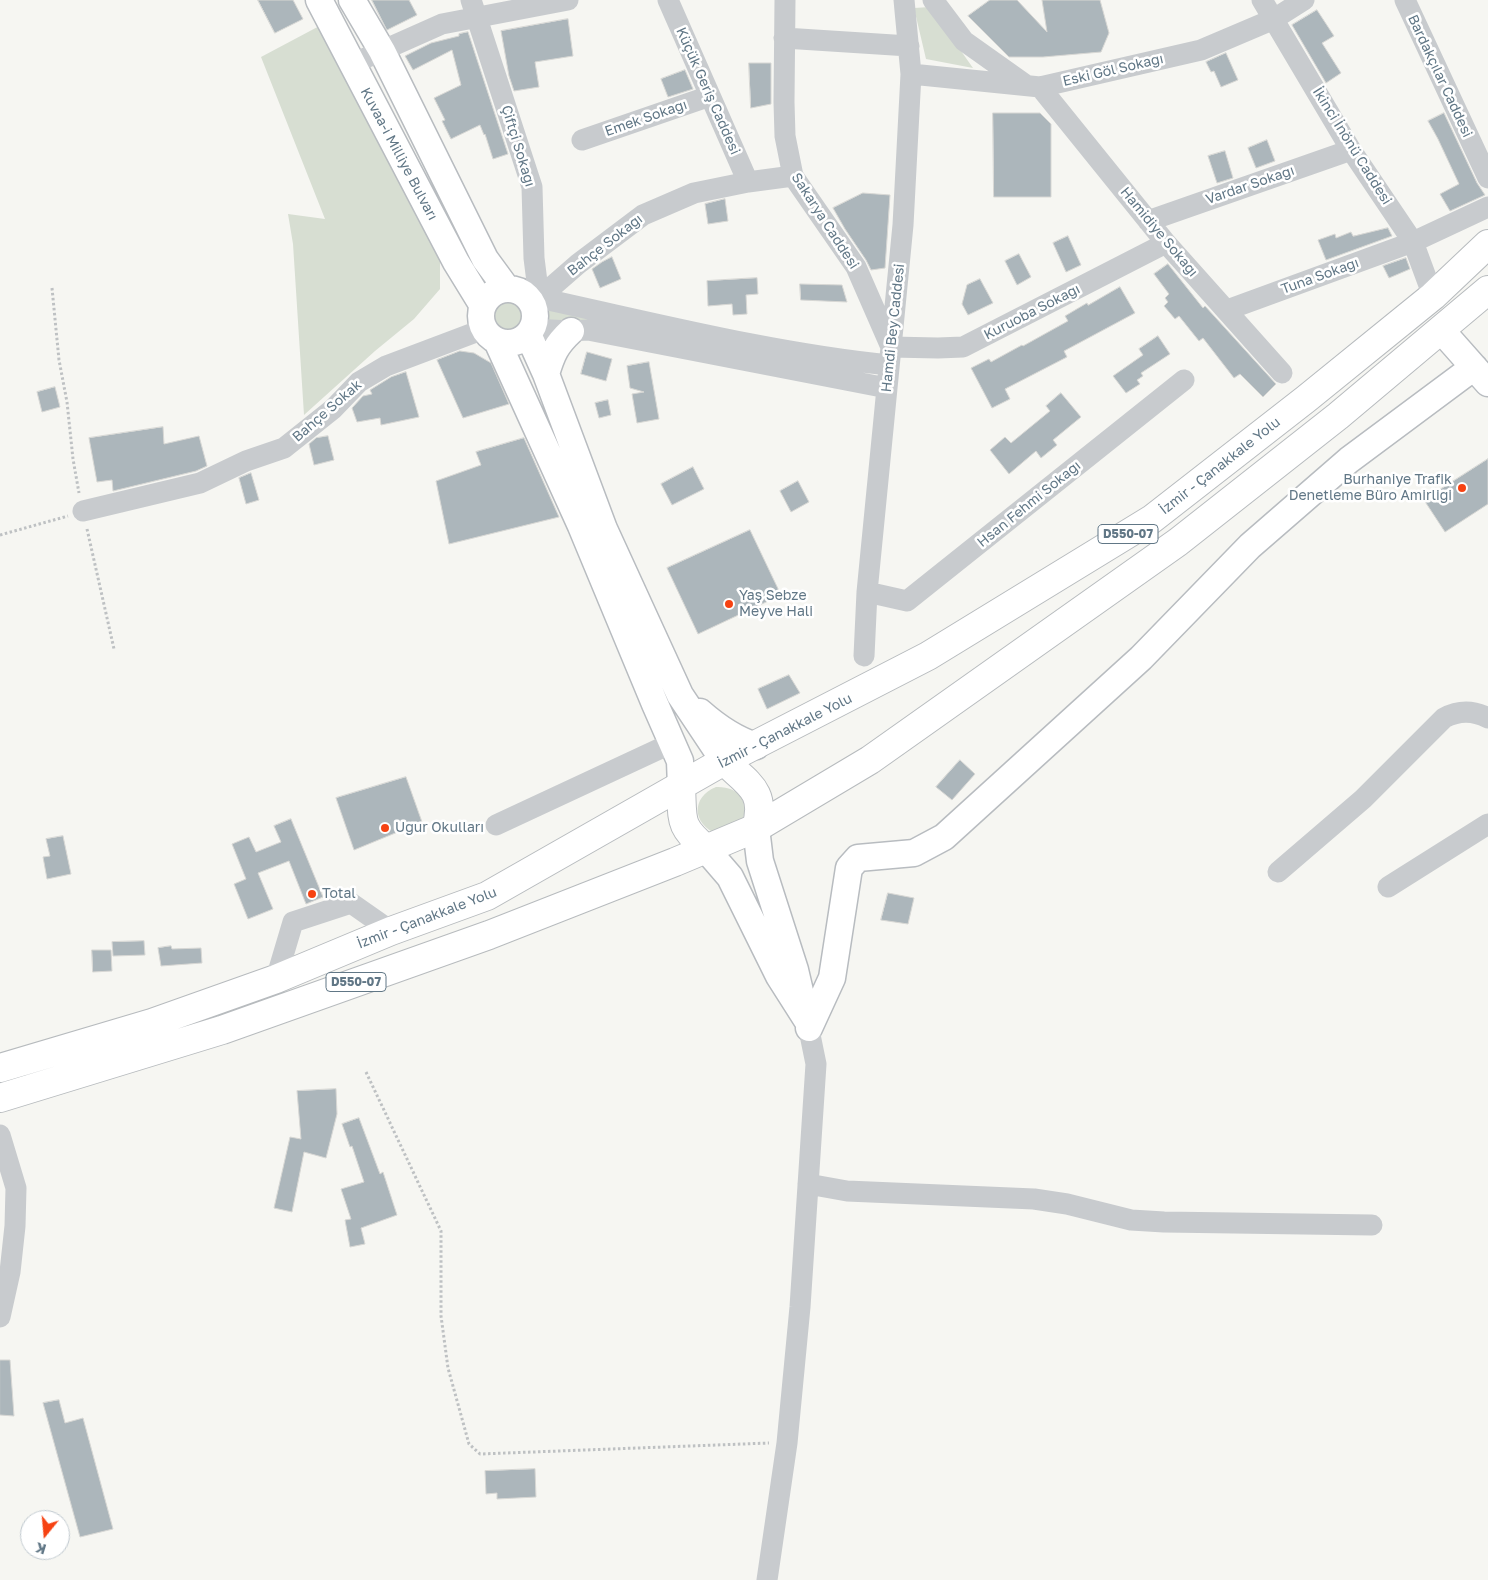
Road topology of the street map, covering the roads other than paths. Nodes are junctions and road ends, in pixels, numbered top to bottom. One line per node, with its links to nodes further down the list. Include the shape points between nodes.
1 (352, 0): 15 (main road, Kuvaa-i Milliye Bulvarı)
2 (568, 0): 11 (street)
3 (668, 0): 19 (street, Küçük Geriş Caddesi)
4 (785, 0): 13 (street, Sakarya Caddesi)
5 (904, 0): 14 (street, Hamdi Bey Caddesi)
6 (932, 0): 18 (street, Hamidiye Sokağı, via 964,41)
7 (1262, 0): 12 (street, İkinci İnönü Caddesi)
8 (1304, 0): 12 (street, Eski Göl Sokağı)
9 (1406, 0): 23 (street, Bardakçılar Caddesi)
10 (327, 3): 16 (main road, Kuvaa-i Milliye Bulvarı)
11 (474, 9): 15 (street); 30 (street, Çiftçi Sokağı, via 532,187 534,258)
12 (1274, 19): 18 (street, Eski Göl Sokağı, via 1201,50); 21 (street, İkinci İnönü Caddesi)
13 (784, 38): 14 (street); 22 (street, Sakarya Caddesi, via 785,136)
14 (909, 46): 17 (street, Hamdi Bey Caddesi)
15 (382, 51): 16 (street); 30 (main road, Kuvaa-i Milliye Bulvarı, via 485,259)
16 (352, 64): 34 (main road, Kuvaa-i Milliye Bulvarı)
17 (911, 74): 18 (street, Eski Göl Sokağı); 38 (street, Hamdi Bey Caddesi, via 903,226)
18 (1034, 87): 26 (street, Hamidiye Sokağı)
19 (710, 96): 20 (street, Emek Sokağı); 24 (street, Küçük Geriş Caddesi)
20 (582, 140)
21 (1351, 150): 26 (street, Vardar Sokağı); 27 (street, İkinci İnönü Caddesi)
22 (793, 176): 24 (street, Bahçe Sokağı); 38 (street, Sakarya Caddesi, via 856,267)
23 (1488, 178)
24 (748, 182): 30 (street, Bahçe Sokağı, via 694,193 643,215 578,264)
25 (1488, 207): 27 (street, Tuna Sokağı)
26 (1148, 221): 28 (street, Hamidiye Sokağı)
27 (1413, 242): 31 (street, İkinci İnönü Caddesi); 33 (street, Tuna Sokağı)
28 (1166, 243): 33 (street, Hamidiye Sokağı); 38 (street, Kuruoba Sokağı, via 963,347)
29 (1488, 244): 31 (highway, İzmir - Çanakkale Yolu / D550-07)
30 (522, 293): 34 (main road, via 499,290 492,294); 37 (main road, via 532,303 534,312); 38 (street, Kuruoba Sokağı, via 748,343 854,362)
31 (1433, 296): 50 (highway, İzmir - Çanakkale Yolu / D550-07, via 1152,519 928,656)
32 (1486, 296): 35 (highway, D550-07)
33 (1227, 310): 39 (street, Hamidiye Sokağı)
34 (488, 325): 37 (main road, via 505,342 514,342); 44 (street, Bahçe Sokak, via 386,366 359,382 333,409 284,448 246,461 200,483); 49 (main road, Kuvaa-i Milliye Bulvarı, via 580,526)
35 (1441, 330): 41 (main road); 55 (highway, D550-07, via 1178,542 870,760)
36 (571, 331): 37 (street); 40 (main road, via 551,355); 43 (street, via 588,330)
37 (529, 332): 40 (main road)
38 (890, 356): 43 (street, Hamdi Bey Caddesi)
39 (1282, 373)
40 (546, 374): 47 (main road, via 604,529)
41 (1481, 375): 61 (main road, via 1349,460 1250,546 1141,658 944,836 914,853 858,858 849,868)
42 (1184, 380): 45 (street, Hsan Fehmi Sokağı, via 907,601)
43 (887, 388): 45 (street, Hamdi Bey Caddesi)
44 (83, 511)
45 (866, 592): 46 (street, Hamdi Bey Caddesi)
46 (864, 656)
47 (680, 695): 50 (main road, via 725,732); 51 (main road)
48 (1488, 718): 57 (street, via 1467,712 1444,718 1363,799)
49 (672, 742): 52 (main road, Kuvaa-i Milliye Bulvarı, via 680,761); 54 (street)
50 (756, 746): 51 (highway, İzmir - Çanakkale Yolu / D550-07)
51 (724, 761): 52 (highway, İzmir - Çanakkale Yolu); 55 (highway, via 756,792 760,816)
52 (680, 787): 56 (highway, via 686,828); 59 (highway, İzmir - Çanakkale Yolu / D550-07, via 487,896)
53 (1488, 824): 58 (street)
54 (496, 825)
55 (756, 828): 56 (highway); 60 (main road, via 760,861)
56 (705, 848): 63 (main road, via 730,877 779,976); 65 (highway, D550-07, via 489,935 222,1030)
57 (1278, 872)
58 (1388, 887)
59 (391, 930): 62 (highway, İzmir - Çanakkale Yolu / D550-07); 62 (street, via 351,903 293,922)
60 (795, 970): 61 (main road, via 804,981 813,985 822,984); 63 (main road)
61 (834, 971): 63 (main road)
62 (276, 979): 64 (highway, İzmir - Çanakkale Yolu / D550-07, via 152,1024)
63 (808, 1024): 67 (street, via 816,1064)
64 (0, 1068)
65 (0, 1098)
66 (0, 1135): 69 (street, via 16,1188 10,1272)
67 (808, 1184): 68 (street, via 847,1192 1034,1199 1131,1220); 70 (street, via 787,1443)
68 (1372, 1225)
69 (0, 1317)
70 (766, 1580)

